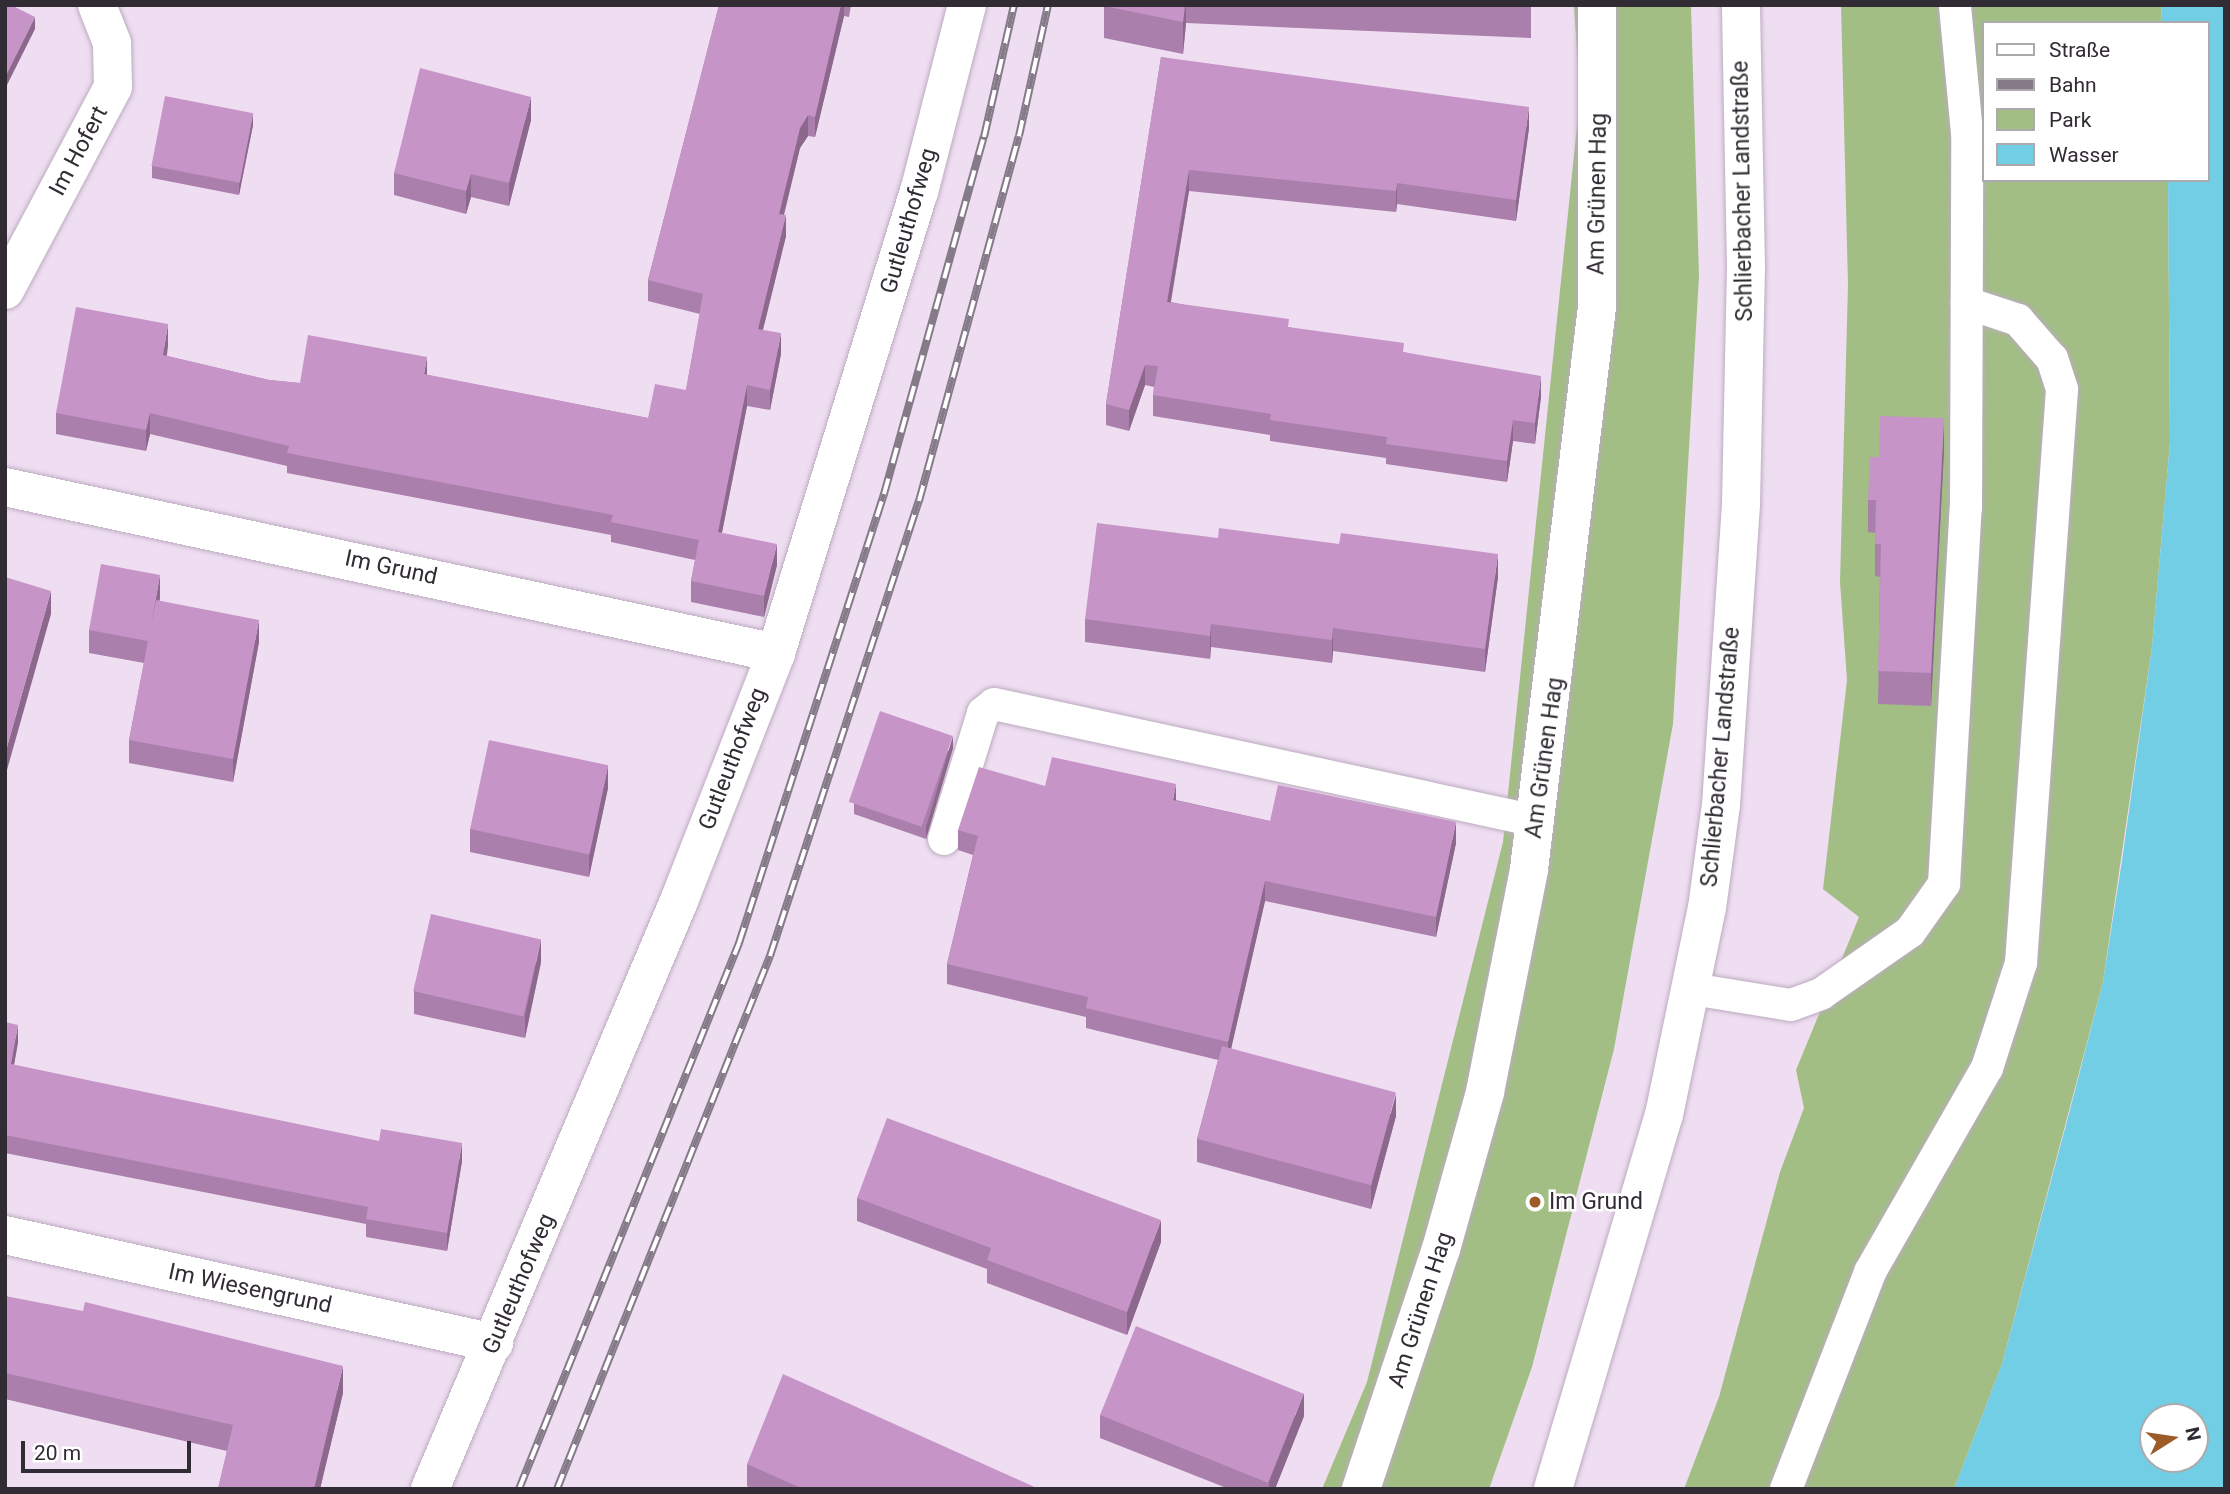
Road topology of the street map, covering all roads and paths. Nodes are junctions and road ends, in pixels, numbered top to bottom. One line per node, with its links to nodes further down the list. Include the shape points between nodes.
1 (97, 5): 6 (street, Im Hofert, via 112,43 113,87)
2 (967, 5): 9 (street, Gutleuthofweg, via 915,205)
3 (1597, 5): 10 (street, Am Grünen Hag, via 1597,307)
4 (1741, 5): 12 (street, Schlierbacher Landstraße, via 1746,268 1741,504 1721,805)
5 (1955, 5): 7 (lane, via 1967,133)
6 (5, 290)
7 (1967, 303): 12 (lane, via 1966,508 1944,884 1910,932 1821,994 1791,1005); 18 (lane, via 2018,320 2052,359 2062,389 2021,963 1987,1068 1870,1272)
8 (5, 486): 9 (street, Im Grund)
9 (776, 653): 14 (street, Gutleuthofweg)
10 (1536, 821): 11 (lane, via 994,704 983,713); 16 (street, Am Grünen Hag, via 1485,1092 1441,1249)
11 (944, 839)
12 (1692, 989): 17 (street, Schlierbacher Landstraße, via 1631,1235)
13 (5, 1235): 14 (street, Im Wiesengrund)
14 (494, 1343): 15 (street, Gutleuthofweg)
15 (430, 1489)
16 (1361, 1489)
17 (1553, 1489)
18 (1786, 1489)

